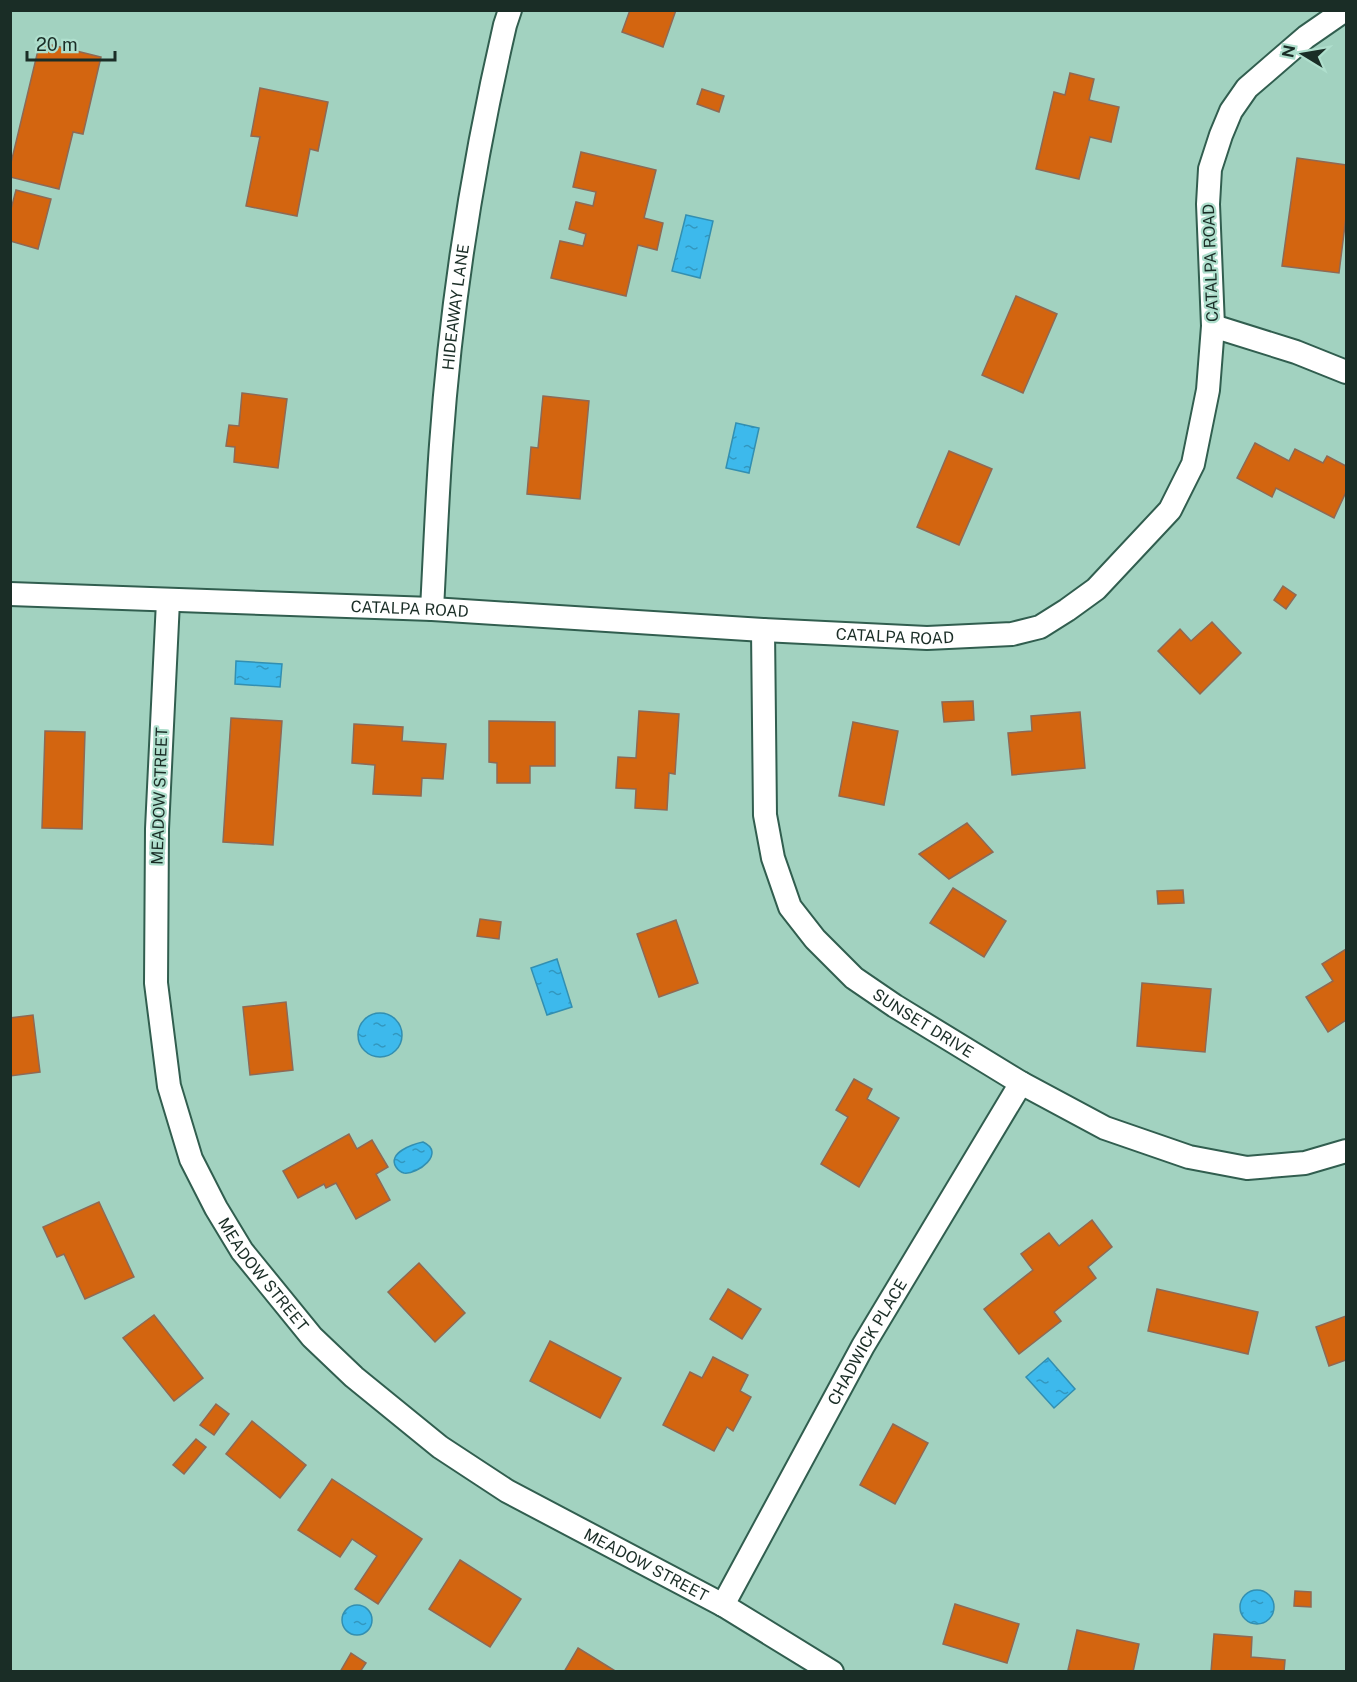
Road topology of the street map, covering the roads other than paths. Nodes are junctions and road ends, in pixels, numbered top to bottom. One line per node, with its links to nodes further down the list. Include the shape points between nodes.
1 (510, 10): 7 (street, HIDEAWAY LANE, via 483,119 458,278 441,443)
2 (1345, 10): 3 (street, CATALPA ROAD, via 1306,37 1247,88 1231,111 1210,169)
3 (1213, 326): 4 (street); 8 (street, CATALPA ROAD, via 1208,390 1193,464 1175,501 1096,589 1067,610 1040,627 1012,634 927,638)
4 (1347, 372)
5 (10, 594): 6 (street, CATALPA ROAD)
6 (168, 601): 7 (street, CATALPA ROAD); 11 (street, MEADOW STREET, via 157,829 156,983 169,1086 191,1159 216,1208 242,1251 312,1337 440,1447 507,1491)
7 (432, 609): 8 (street, CATALPA ROAD)
8 (763, 630): 9 (street, SUNSET DRIVE, via 765,815 773,858 790,907 854,978)
9 (1021, 1083): 10 (street, SUNSET DRIVE, via 1105,1128 1189,1157 1247,1168 1305,1162); 11 (street, CHADWICK PLACE, via 863,1346)
10 (1347, 1151)
11 (723, 1605): 12 (street, MEADOW STREET)
12 (832, 1671)

